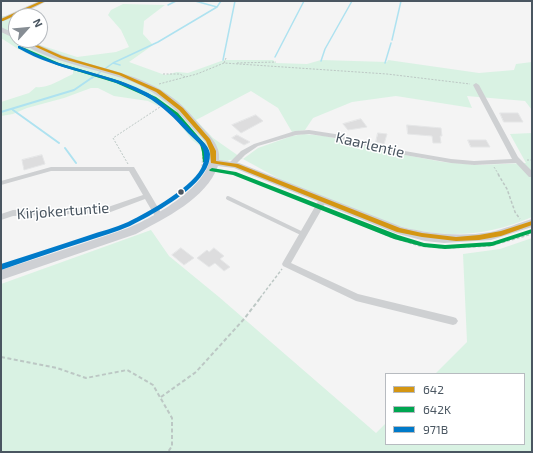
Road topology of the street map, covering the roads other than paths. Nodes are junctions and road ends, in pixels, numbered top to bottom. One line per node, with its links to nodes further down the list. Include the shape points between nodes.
1 (44, 1): 2 (street)
2 (31, 8)
3 (37, 48): 7 (street, via 118,74 150,87 174,102 213,147 215,153)
4 (476, 85): 5 (street)
5 (517, 161): 6 (street, Kaarlentie, via 451,161 411,155 309,132 295,133 256,145 243,152); 8 (street)
6 (232, 164): 7 (street); 12 (street)
7 (209, 167): 13 (street, via 204,182)
8 (532, 175)
9 (1, 183): 10 (street, via 51,169 131,169)
10 (147, 196): 13 (street); 14 (street, Kirjokertuntie, via 108,210 13,213)
11 (228, 198): 16 (lane)
12 (323, 200): 15 (street, via 399,230 425,237 491,236); 16 (street)
13 (159, 216): 17 (street, via 132,231)
14 (1, 217)
15 (529, 224)
16 (303, 234): 18 (street, via 286,264 356,297)
17 (1, 275)
18 (453, 321)

